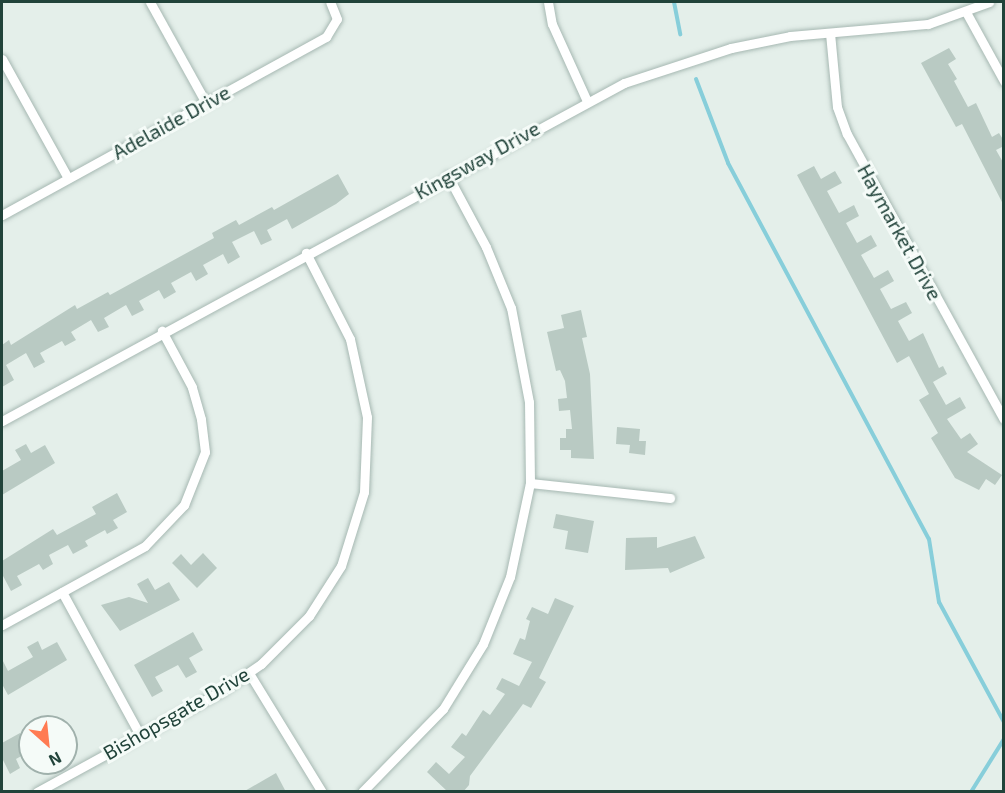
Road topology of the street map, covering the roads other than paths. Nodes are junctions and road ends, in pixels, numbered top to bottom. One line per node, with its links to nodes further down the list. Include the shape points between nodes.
1 (150, 2): 10 (street)
2 (330, 2): 10 (street, Adelaide Drive, via 336,24 326,38)
3 (548, 2): 9 (street, via 552,24)
4 (989, 2): 5 (street, Kingsway Drive)
5 (966, 12): 6 (street, Kingsway Drive, via 918,25); 8 (street)
6 (830, 33): 9 (street, Kingsway Drive, via 790,36 700,56 644,74); 16 (street, Haymarket Drive, via 837,107 847,134)
7 (2, 59): 12 (street)
8 (1004, 81)
9 (587, 101): 11 (street, Kingsway Drive)
10 (206, 103): 12 (street, Adelaide Drive)
11 (448, 176): 14 (street, Kingsway Drive); 18 (street, via 486,247 511,308 529,402)
12 (68, 178): 13 (street, Adelaide Drive)
13 (2, 215)
14 (306, 253): 15 (street, Kingsway Drive); 22 (street, Bishopsgate Drive, via 344,325 359,368 369,431 364,492 347,552 326,591 299,628)
15 (162, 331): 17 (street, Kingsway Drive); 20 (street, via 192,387 201,419 205,452 195,483 184,505 145,546)
16 (1004, 419)
17 (2, 421)
18 (530, 483): 19 (street); 26 (street, via 510,577 483,644 443,709)
19 (670, 498)
20 (62, 592): 21 (street); 23 (street)
21 (2, 625)
22 (249, 674): 23 (street, Bishopsgate Drive); 25 (street)
23 (140, 735): 24 (street, Bishopsgate Drive)
24 (37, 792)
25 (322, 792)
26 (362, 792)

